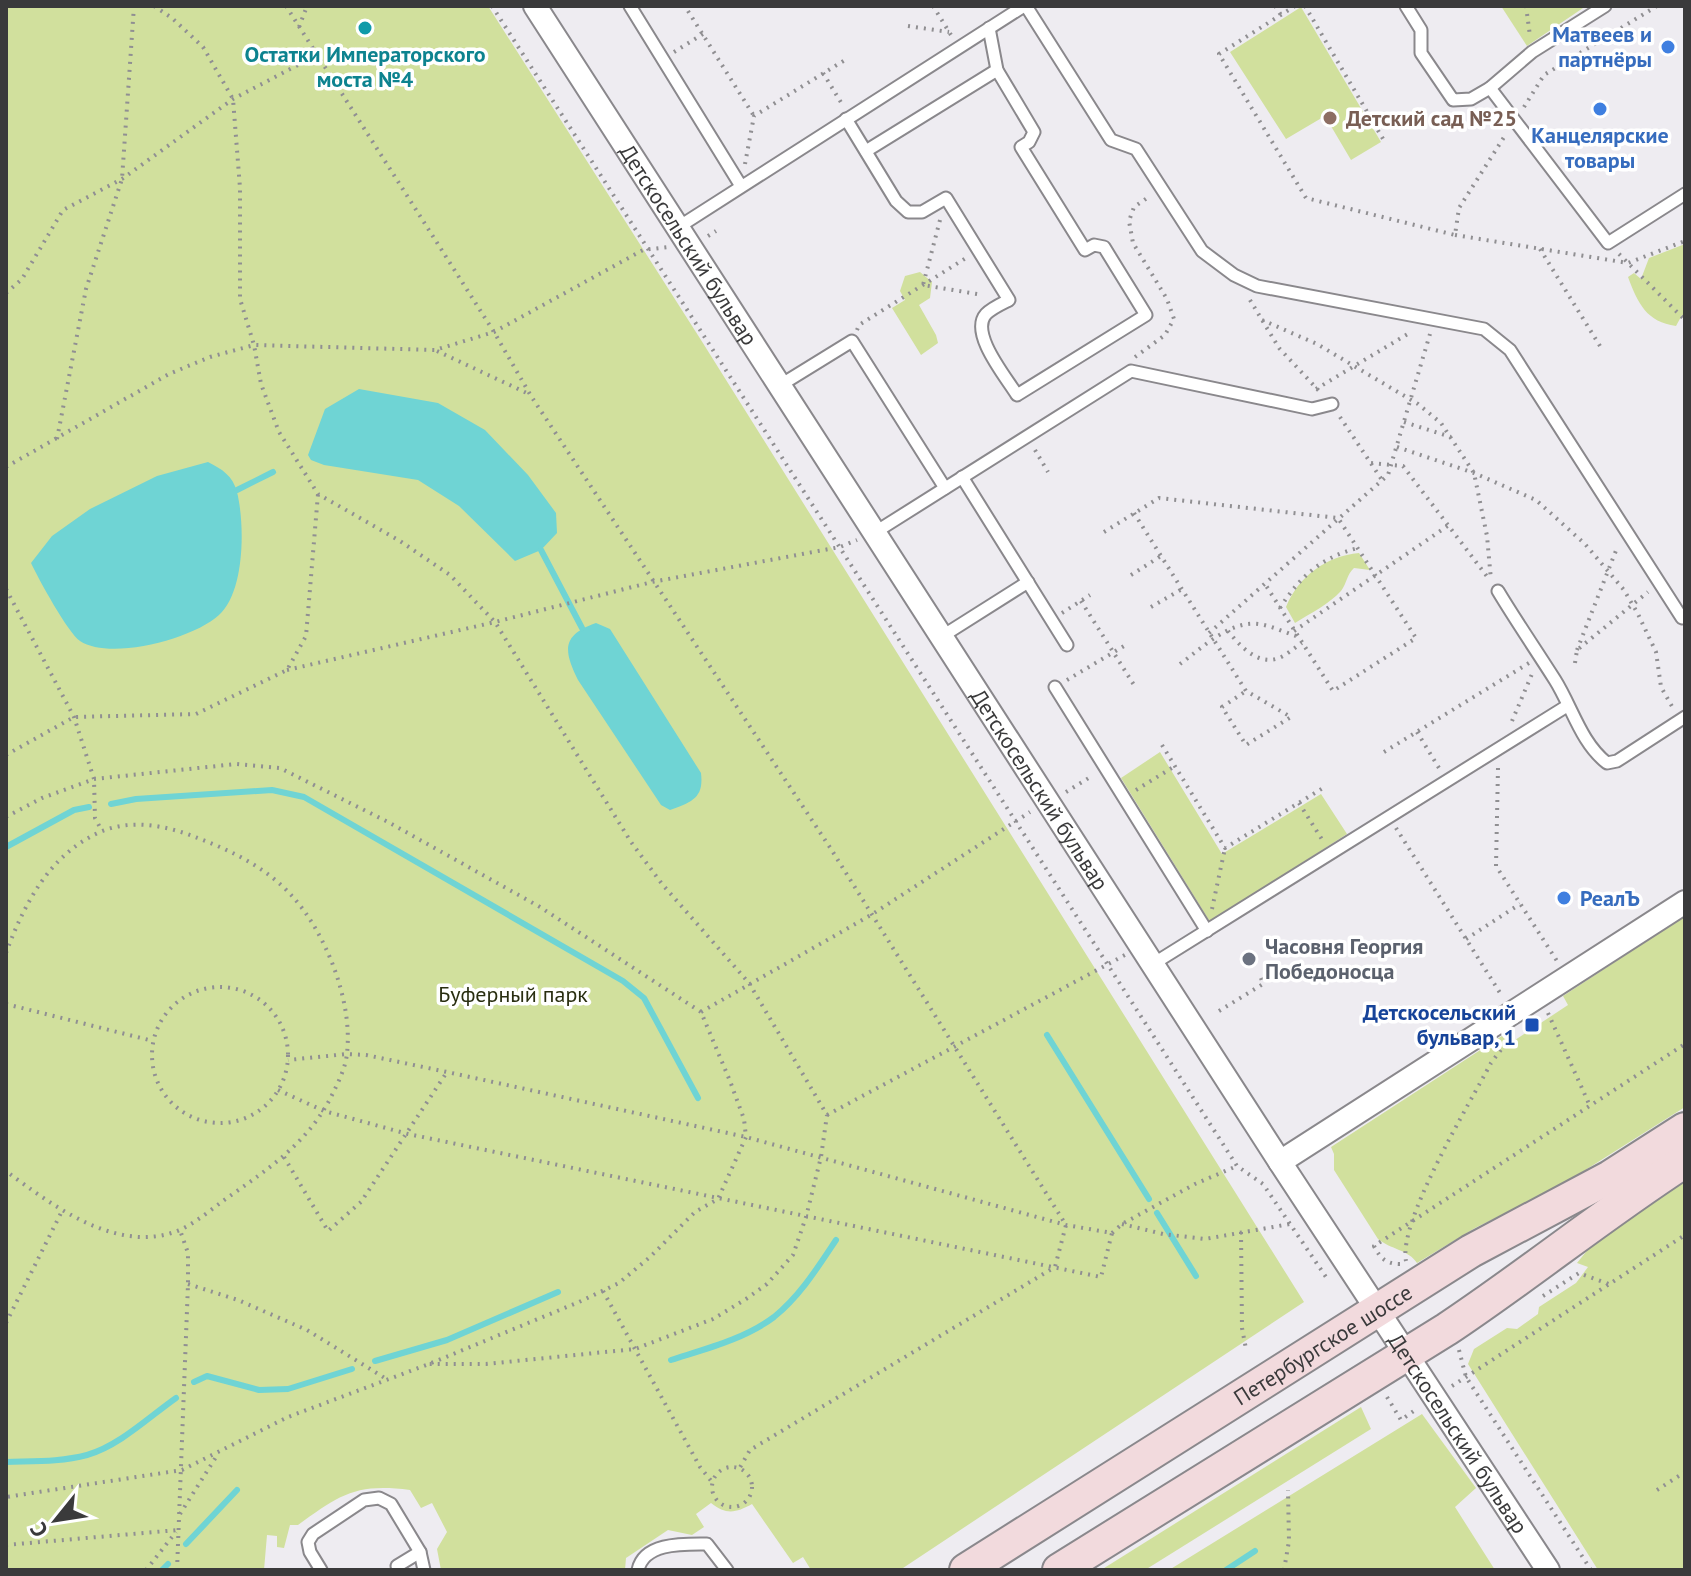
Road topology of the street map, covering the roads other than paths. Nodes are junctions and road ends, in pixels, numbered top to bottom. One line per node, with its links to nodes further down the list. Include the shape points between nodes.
1 (535, 6): 13 (street, Детскосельский бульвар)
2 (630, 6): 11 (lane)
3 (1025, 6): 6 (lane); 21 (lane, via 1111,140 1136,149 1202,251 1234,275 1257,286 1484,329 1510,350)
4 (1406, 6): 8 (lane, via 1421,30 1421,53 1453,100 1471,99)
5 (1605, 6): 8 (lane, via 1532,52)
6 (989, 28): 7 (lane); 9 (lane)
7 (997, 70): 10 (lane); 10 (lane, via 1034,132 1021,147 1085,250 1104,247 1146,315 1017,395 983,339 981,323 988,312 1009,300 946,198 922,212 908,212)
8 (1490, 88): 12 (lane, via 1608,243)
9 (848, 118): 10 (lane); 11 (lane)
10 (866, 151)
11 (741, 186): 13 (lane)
12 (1685, 194)
13 (677, 228): 14 (street, Детскосельский бульвар)
14 (779, 386): 17 (lane, via 852,341); 18 (street, Детскосельский бульвар)
15 (1332, 404): 16 (lane, via 1312,409 1131,371)
16 (962, 477): 17 (lane); 19 (lane)
17 (945, 488): 18 (lane)
18 (874, 533): 22 (street, Детскосельский бульвар)
19 (1028, 582): 22 (lane); 23 (lane)
20 (1498, 591): 25 (lane)
21 (1685, 616)
22 (941, 637): 29 (street, Детскосельский бульвар)
23 (1067, 645)
24 (1055, 687): 28 (lane)
25 (1567, 706): 26 (lane, via 1607,763); 28 (lane)
26 (1683, 719)
27 (1685, 902): 32 (street)
28 (1207, 931): 29 (lane)
29 (1147, 955): 32 (street, Детскосельский бульвар)
30 (1685, 1129): 33 (main road, Петербургское шоссе, via 1610,1177 1471,1251)
31 (1685, 1161): 34 (main road)
32 (1280, 1162): 33 (street, Детскосельский бульвар)
33 (1378, 1311): 34 (street, Детскосельский бульвар); 41 (main road, Петербургское шоссе)
34 (1408, 1353): 42 (main road); 43 (street, Детскосельский бульвар)
35 (420, 1552): 36 (lane); 37 (lane, via 391,1504 379,1498 364,1500 308,1542); 38 (lane)
36 (397, 1566)
37 (321, 1570)
38 (424, 1570)
39 (638, 1570): 40 (lane, via 643,1559 670,1544 707,1544)
40 (727, 1570)
41 (966, 1570)
42 (1059, 1570)
43 (1548, 1570)

